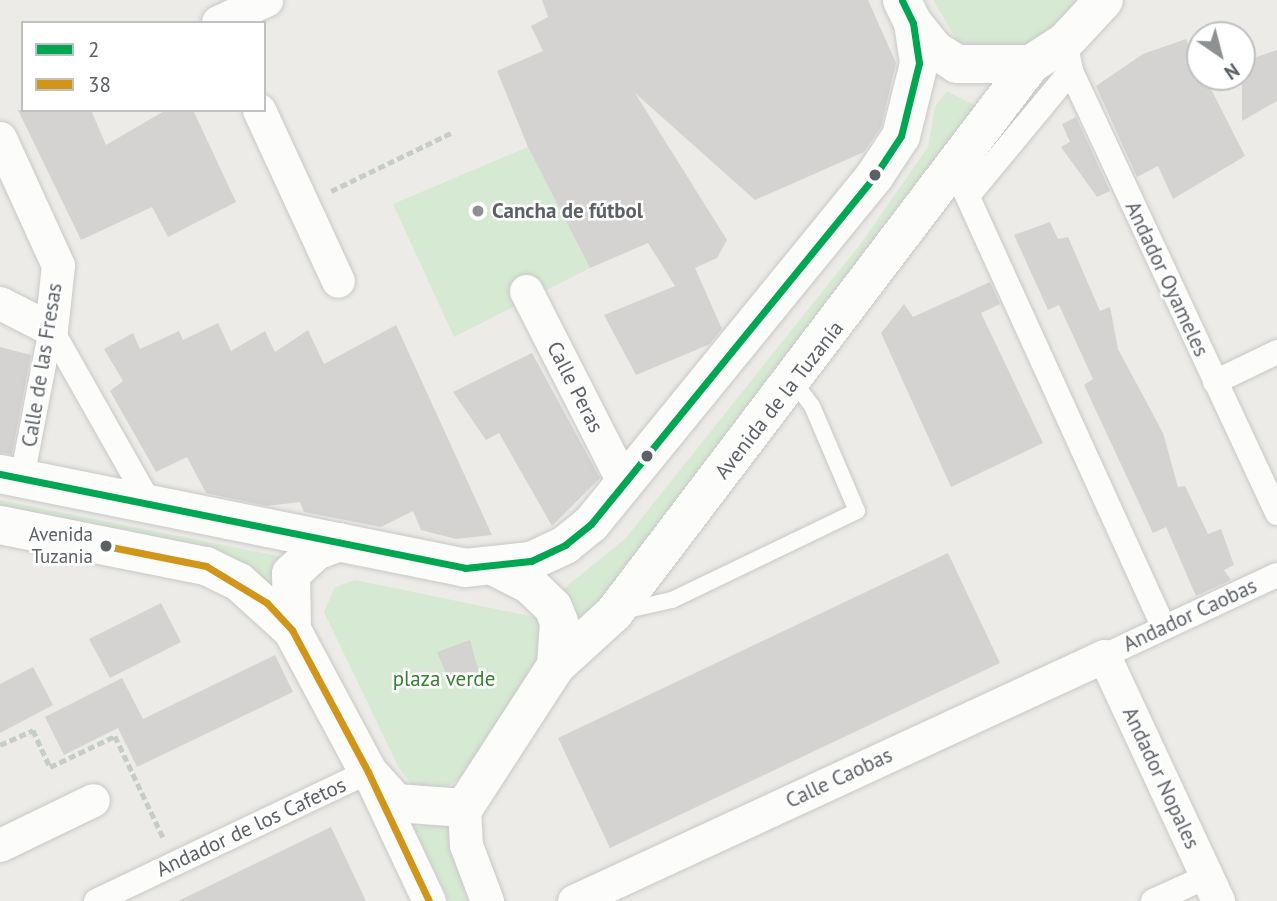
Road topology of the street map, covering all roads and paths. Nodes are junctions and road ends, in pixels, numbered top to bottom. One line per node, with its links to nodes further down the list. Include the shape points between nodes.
1 (208, 0): 5 (street)
2 (265, 0): 6 (street)
3 (1100, 1): 7 (street, Avenida de la Tuzanía)
4 (908, 11): 8 (street, via 935,50 957,64); 22 (street, via 919,63 901,136 874,177)
5 (218, 21)
6 (220, 21)
7 (1068, 56): 8 (street, Avenida de la Tuzanía); 12 (street); 20 (street, Andador Oyameles)
8 (1031, 64): 12 (street, Avenida de la Tuzanía)
9 (260, 112): 13 (street)
10 (453, 132): 13 (path)
11 (2, 148): 17 (street, Calle de las Fresas, via 58,265)
12 (962, 181): 19 (street, Avenida de la Tuzanía); 30 (street)
13 (303, 205): 14 (street)
14 (338, 281)
15 (526, 291): 22 (street, Calle Peras)
16 (0, 303): 17 (street)
17 (51, 329): 21 (street, Calle de las Fresas); 23 (street)
18 (1277, 352): 20 (street)
19 (794, 382): 29 (street, Avenida de la Tuzanía); 29 (lane, via 812,406 857,511 672,600)
20 (1216, 382): 24 (street, Andador Oyameles)
21 (11, 476): 23 (street)
22 (624, 483): 27 (street, via 565,545)
23 (150, 504): 26 (street)
24 (1277, 513)
25 (0, 524): 31 (street, via 206,566 258,596)
26 (339, 542): 27 (street, via 465,568); 31 (street, via 316,551 291,574)
27 (497, 568): 33 (street, via 529,584 553,607 559,622)
28 (1277, 575): 30 (street, Andador Caobas)
29 (614, 613): 33 (street, Avenida de la Tuzanía)
30 (1164, 628): 32 (street, Andador Caobas)
31 (292, 630): 34 (street)
32 (1104, 656): 38 (street, Andador Nopales); 42 (street, Calle Caobas)
33 (556, 666): 36 (street, Avenida de la Tuzanía)
34 (368, 772): 36 (street, via 396,803); 39 (street, Andador de los Cafetos); 40 (street)
35 (93, 800): 37 (street)
36 (464, 808): 41 (street, via 466,845)
37 (0, 845)
38 (1212, 889): 43 (street)
39 (96, 901)
40 (429, 901)
41 (487, 901)
42 (574, 901)
43 (1153, 901)

